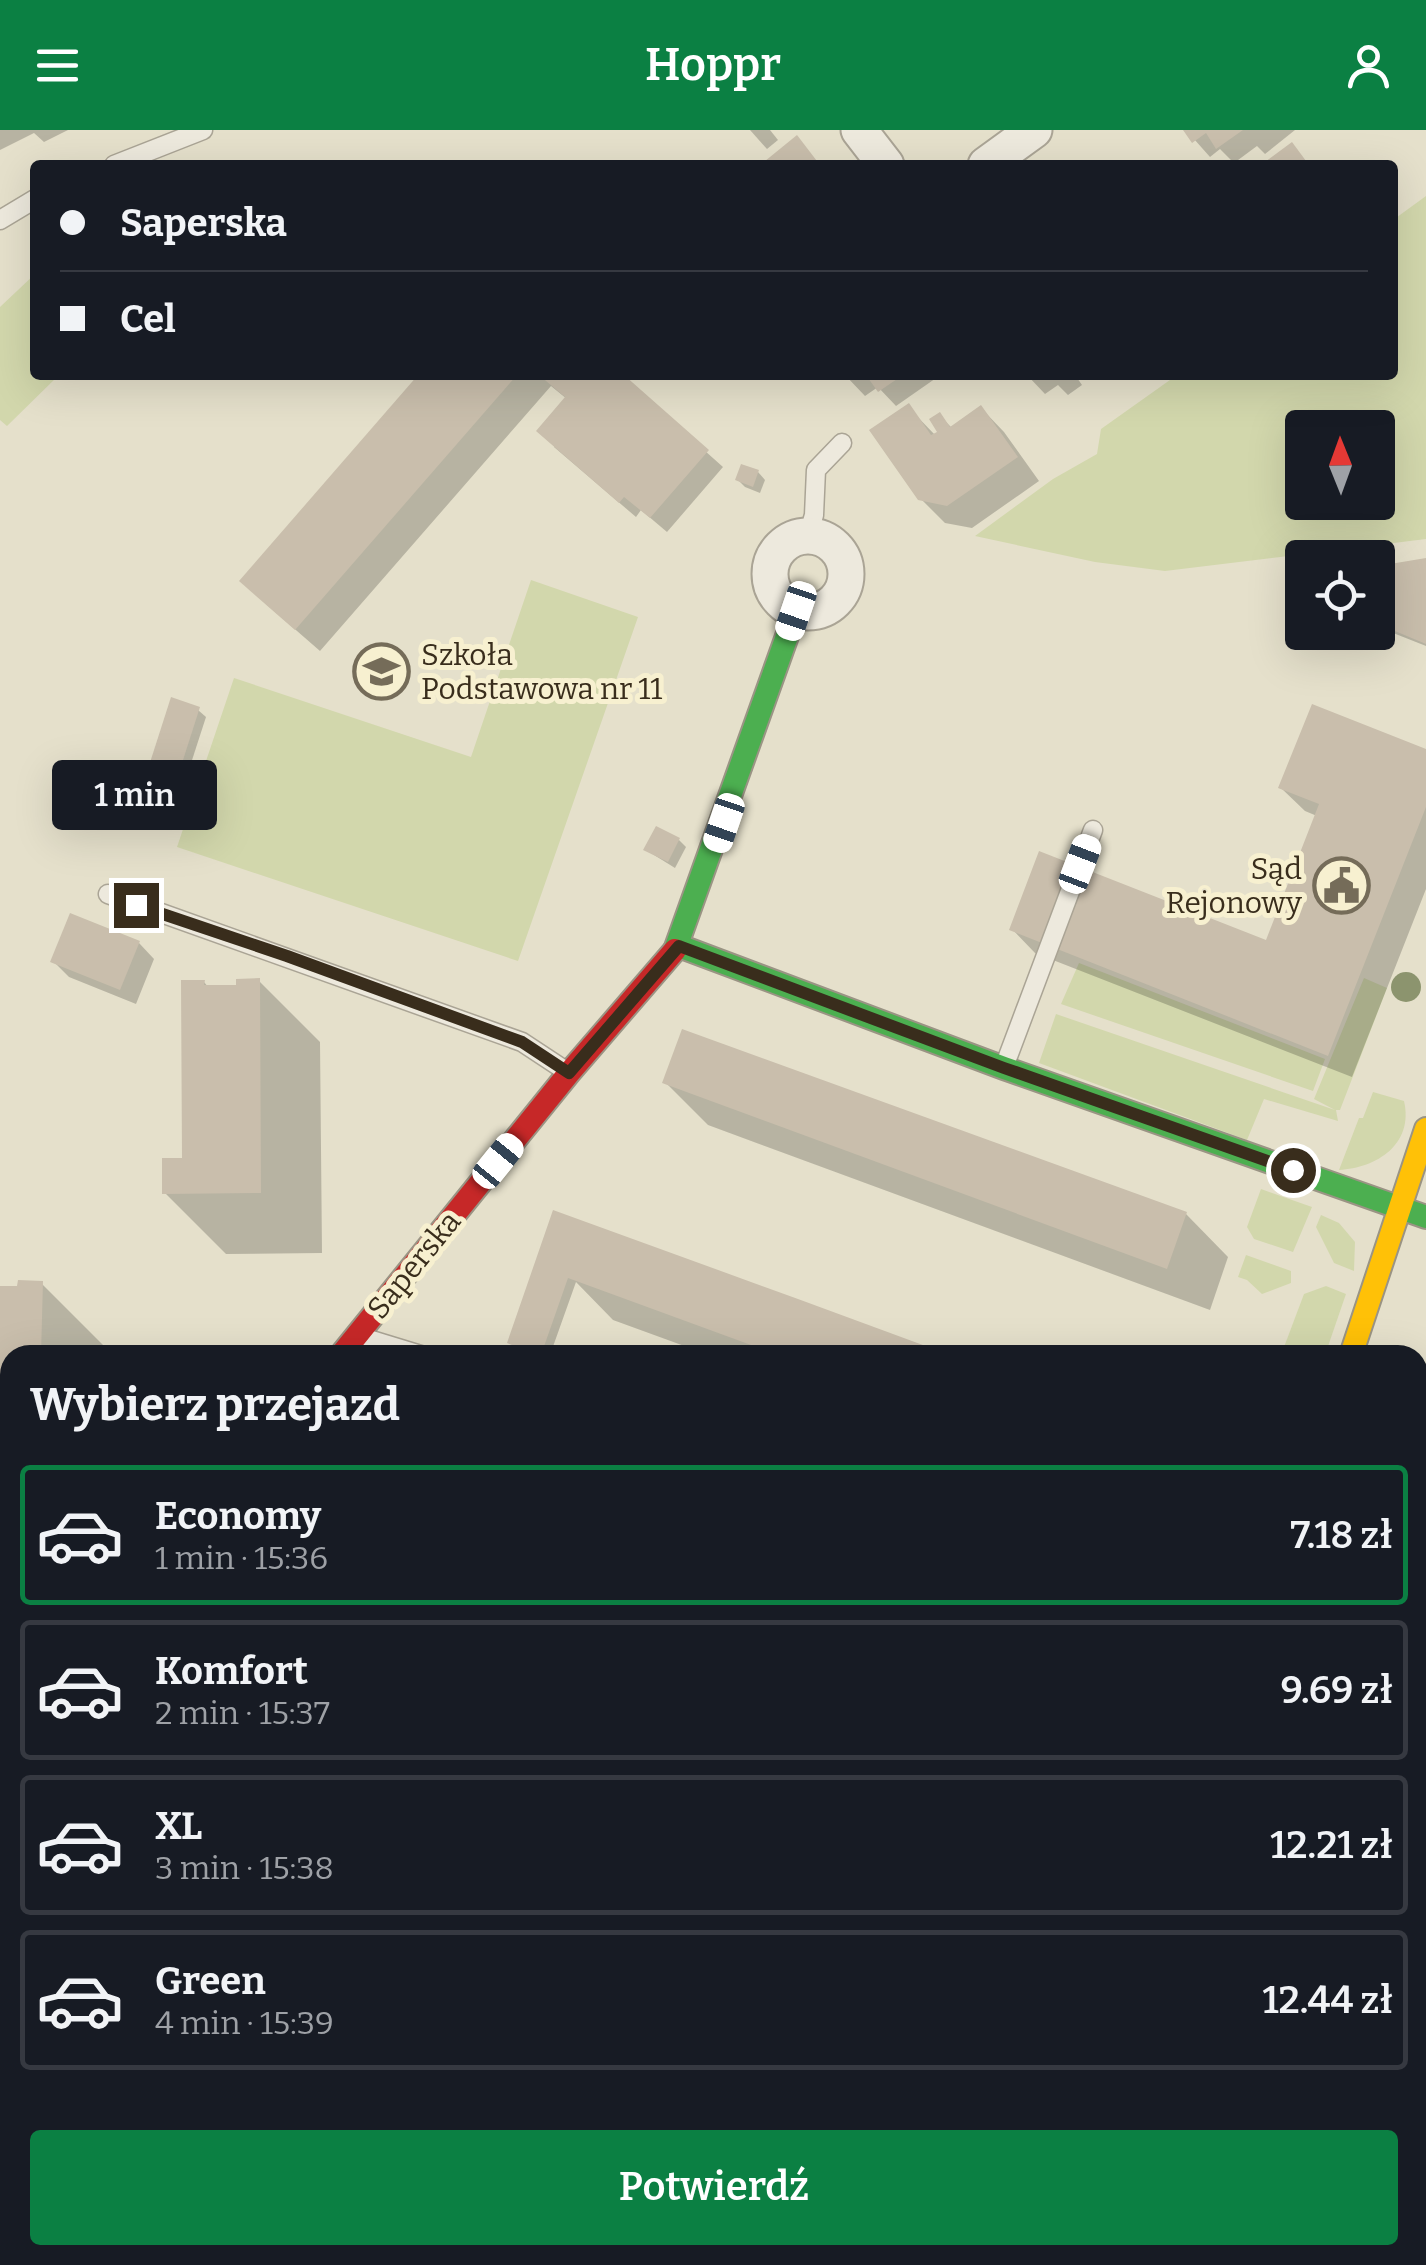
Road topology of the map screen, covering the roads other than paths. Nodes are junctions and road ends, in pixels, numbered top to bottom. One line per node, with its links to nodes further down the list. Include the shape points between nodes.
1 (202, 130): 4 (lane)
2 (859, 130): 5 (street)
3 (1034, 130): 6 (street)
4 (127, 160)
5 (882, 160)
6 (993, 160)
7 (30, 202): 8 (lane)
8 (0, 220)
9 (842, 443): 10 (lane, via 816,470)
10 (808, 536): 11 (street, via 793,539 772,560 773,590); 11 (street, via 835,547 847,574 836,601 824,610)
11 (796, 611): 14 (street, Saperska)
12 (1094, 830): 15 (lane)
13 (108, 894): 16 (lane, via 522,1042)
14 (679, 946): 15 (street); 16 (street, Saperska)
15 (1004, 1068): 18 (street)
16 (569, 1073): 20 (street, Saperska)
17 (1426, 1128): 18 (street)
18 (1398, 1207): 19 (street); 23 (street)
19 (1426, 1217)
20 (357, 1336): 21 (street, Saperska); 22 (lane)
21 (349, 1345)
22 (388, 1345)
23 (1354, 1345)

